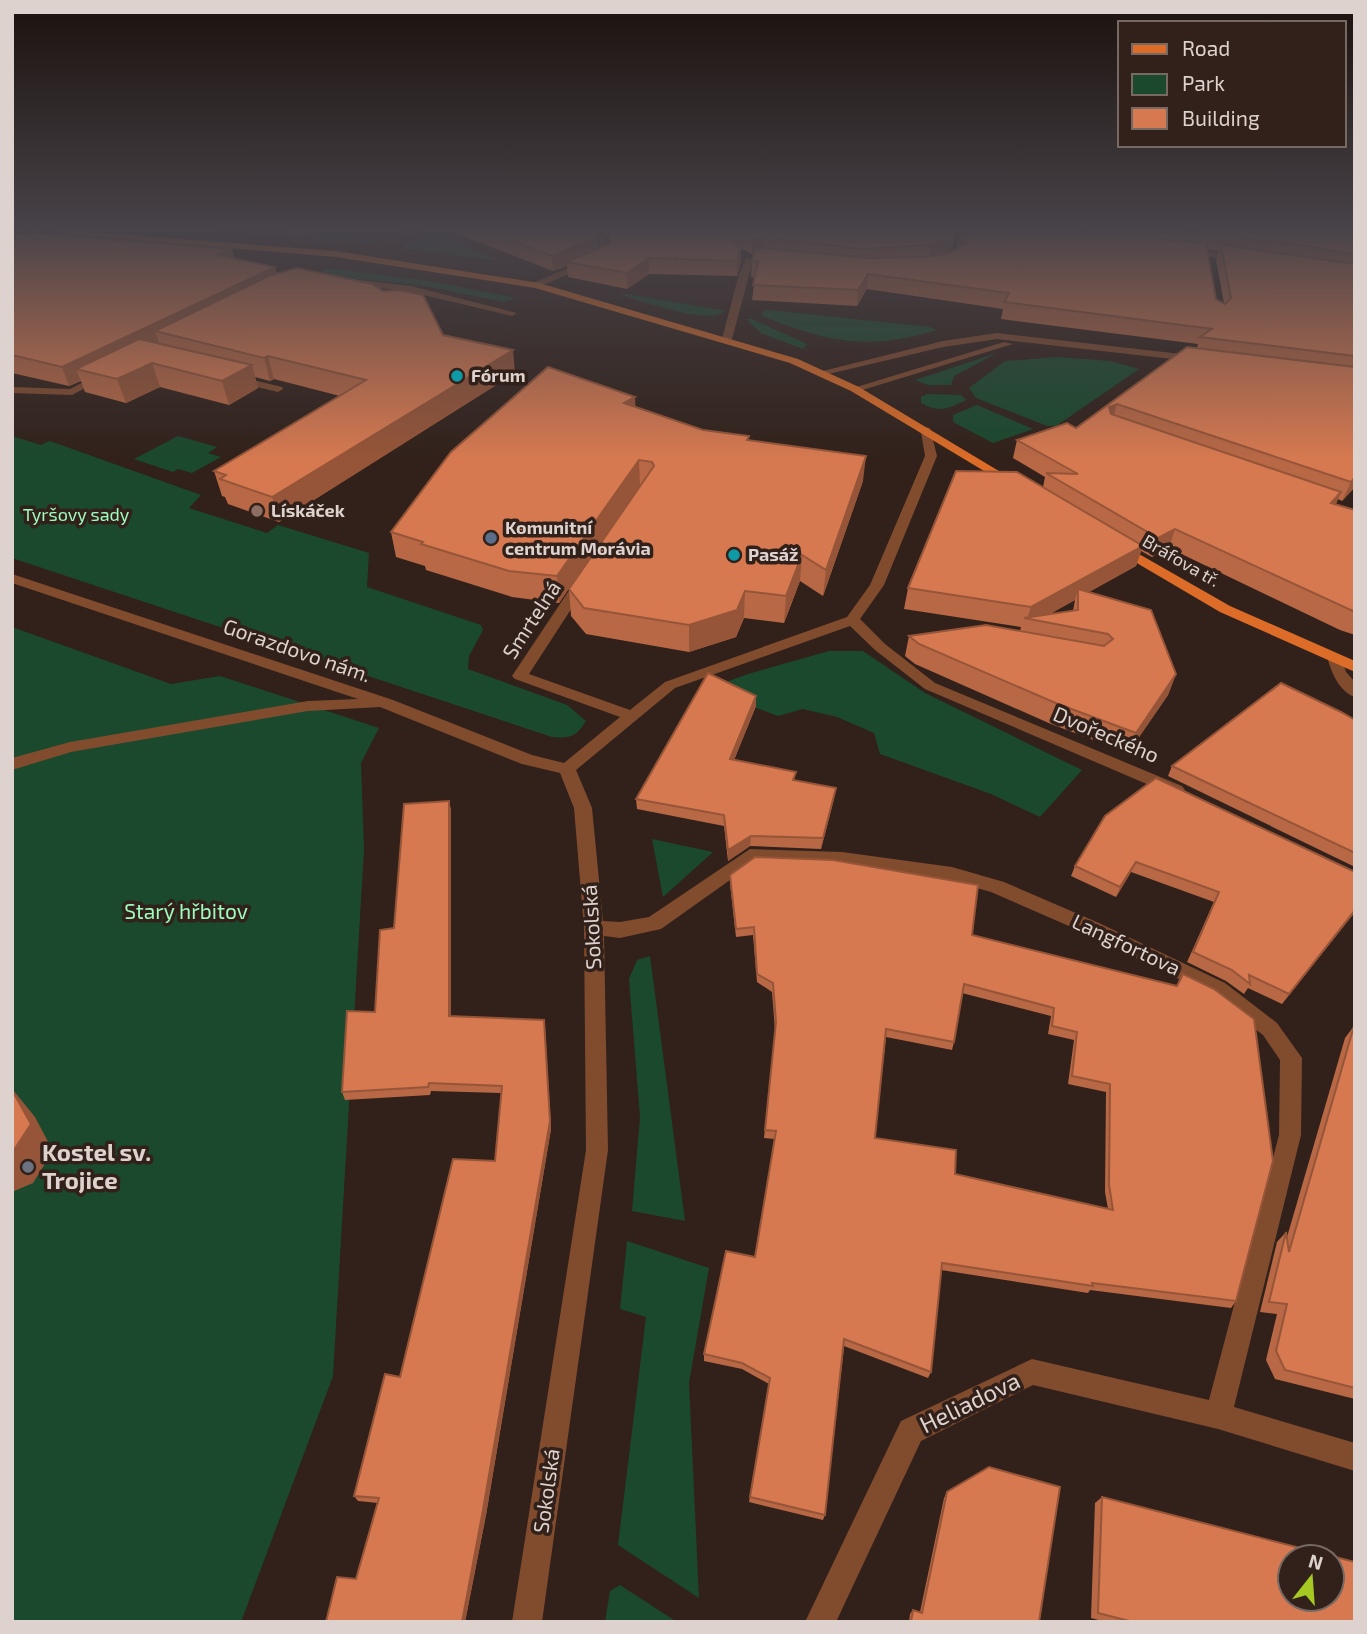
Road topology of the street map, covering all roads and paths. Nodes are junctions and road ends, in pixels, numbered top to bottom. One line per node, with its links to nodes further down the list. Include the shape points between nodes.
1 (484, 306): 4 (street)
2 (610, 306): 6 (main road)
3 (735, 306): 6 (street)
4 (512, 313)
5 (1025, 339): 7 (street); 9 (street, via 976,338); 12 (street)
6 (727, 340): 9 (main road)
7 (1211, 360)
8 (109, 373): 13 (street, via 72,392)
9 (820, 373): 12 (main road)
10 (225, 376): 11 (street)
11 (278, 389)
12 (856, 389): 14 (main road)
13 (12, 390)
14 (924, 428): 15 (main road); 19 (street, via 931,456 877,585)
15 (1024, 490)
16 (1103, 538): 22 (main road, Bráfova tř., via 1225,609)
17 (591, 568): 26 (street, Smrtelná, via 520,676)
18 (12, 578): 25 (street, Gorazdovo nám.)
19 (852, 620): 21 (street, Dvořeckého); 26 (street, via 670,685)
20 (905, 645): 21 (street)
21 (880, 647): 29 (street, Dvořeckého, via 930,686)
22 (1336, 660): 23 (main road, Bráfova tř.); 24 (street, via 1339,673)
23 (1355, 667)
24 (1355, 692)
25 (387, 704): 27 (street, via 308,706 71,747); 28 (street, Gorazdovo nám., via 528,760)
26 (632, 716): 28 (street)
27 (12, 764)
28 (567, 769): 30 (street, Sokolská, via 583,808)
29 (1197, 800)
30 (594, 929): 31 (street, Langfortova, via 654,924 750,856 842,859 952,874 997,887 1218,989 1270,1030 1291,1058 1292,1082 1290,1135); 33 (street, Sokolská, via 597,1150)
31 (1218, 1416): 32 (street, Heliadova); 34 (street, Heliadova, via 1032,1372 911,1431)
32 (1355, 1457)
33 (527, 1622)
34 (820, 1622)

